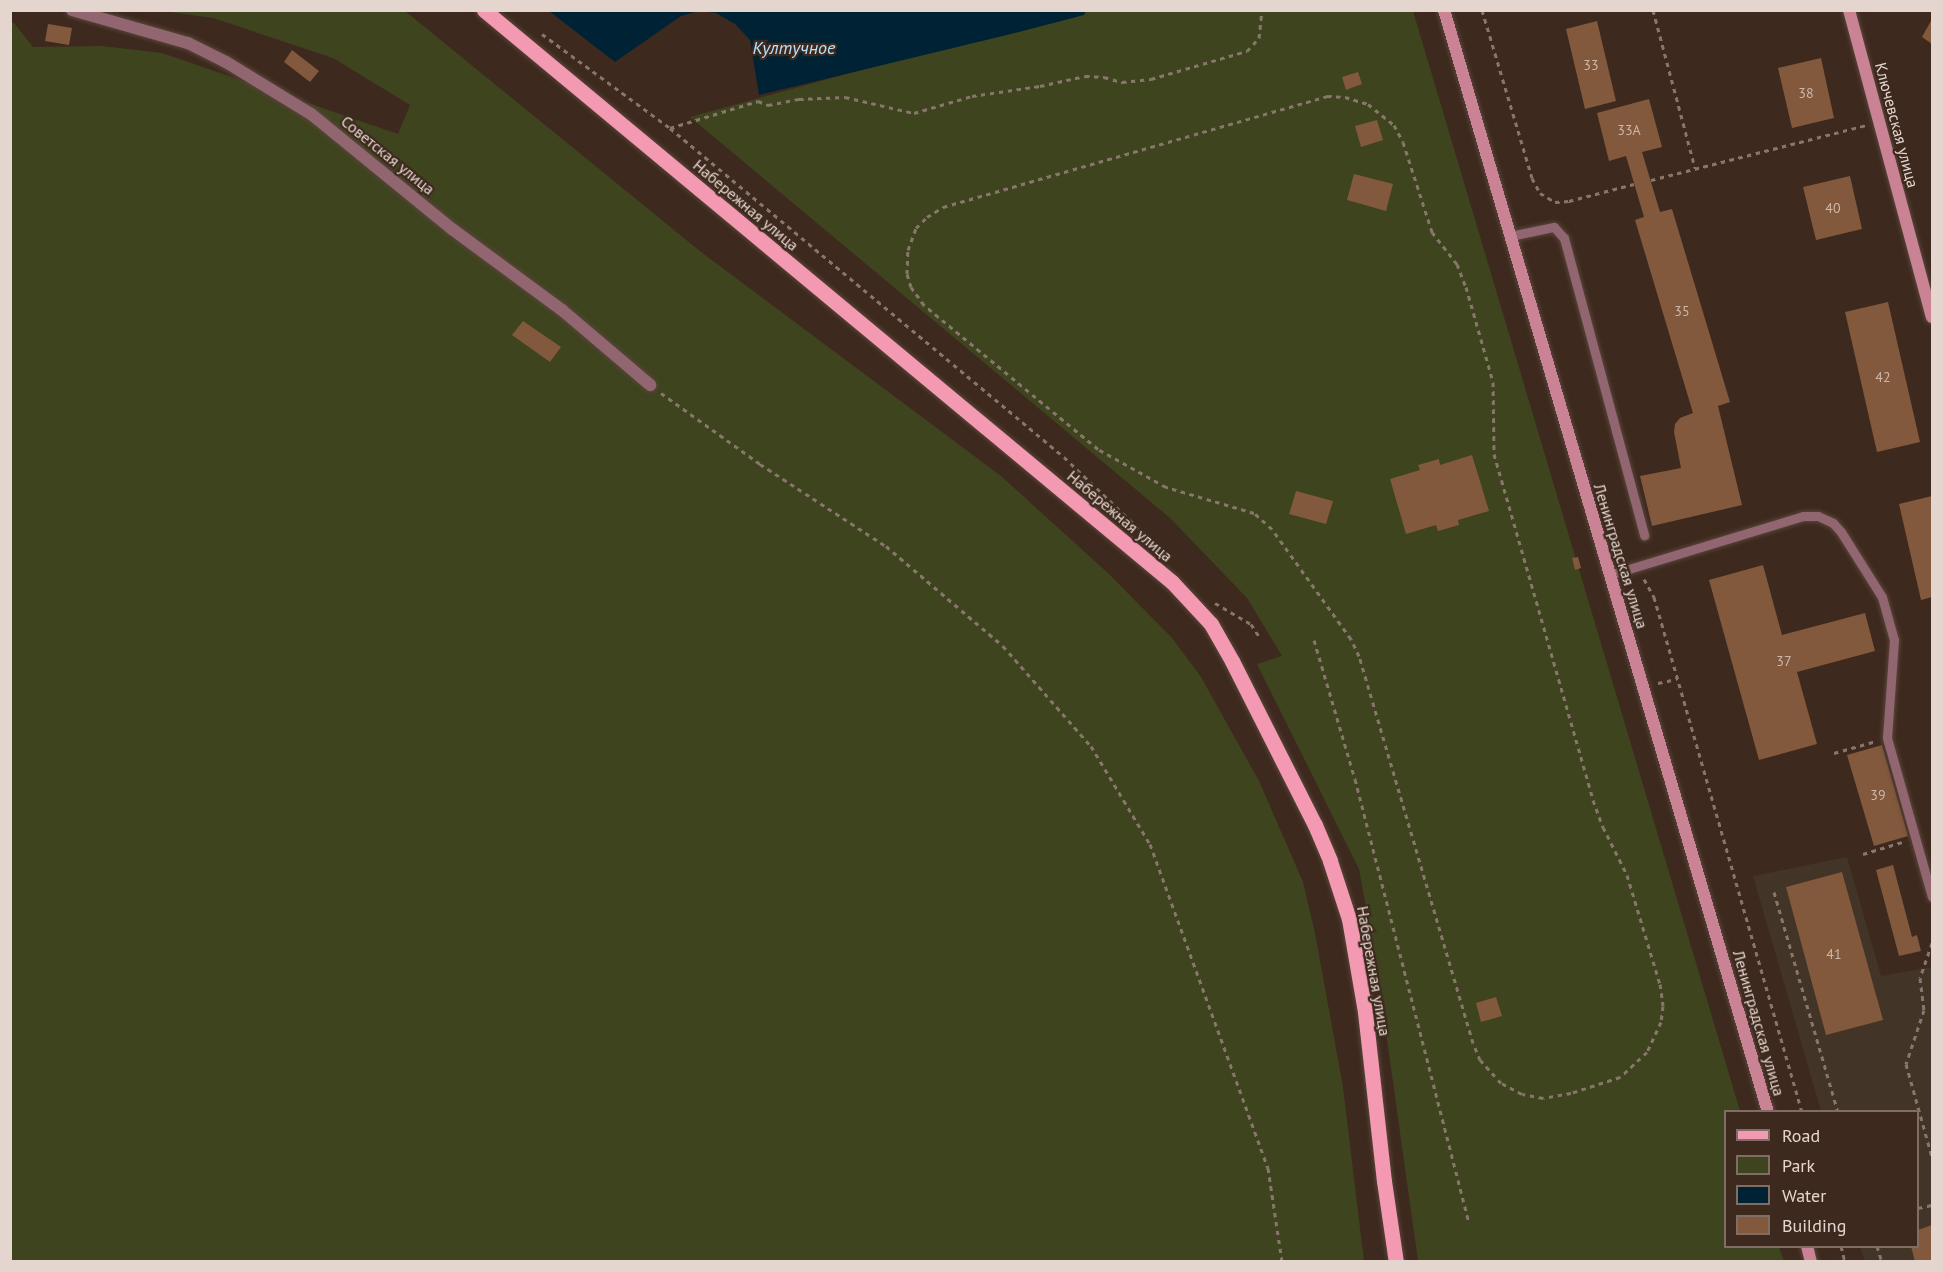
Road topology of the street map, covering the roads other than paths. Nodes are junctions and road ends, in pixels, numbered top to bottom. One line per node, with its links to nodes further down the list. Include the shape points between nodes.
1 (72, 10): 7 (street, Советская улица, via 188,43 311,114 452,230 562,310)
2 (483, 10): 12 (main road, Набережная улица, via 1165,576 1210,624 1315,825 1349,919 1365,1012)
3 (1444, 10): 5 (main road, Ленинградская улица)
4 (1849, 10): 6 (main road, Ключевская улица)
5 (1510, 236): 8 (lane, via 1554,227 1564,238); 9 (main road, Ленинградская улица)
6 (1932, 317)
7 (650, 385)
8 (1644, 535)
9 (1609, 574): 10 (lane, via 1803,516 1818,516 1833,523 1882,597 1894,640 1887,738); 11 (main road, Ленинградская улица)
10 (1932, 897)
11 (1766, 1110)
12 (1396, 1262)

